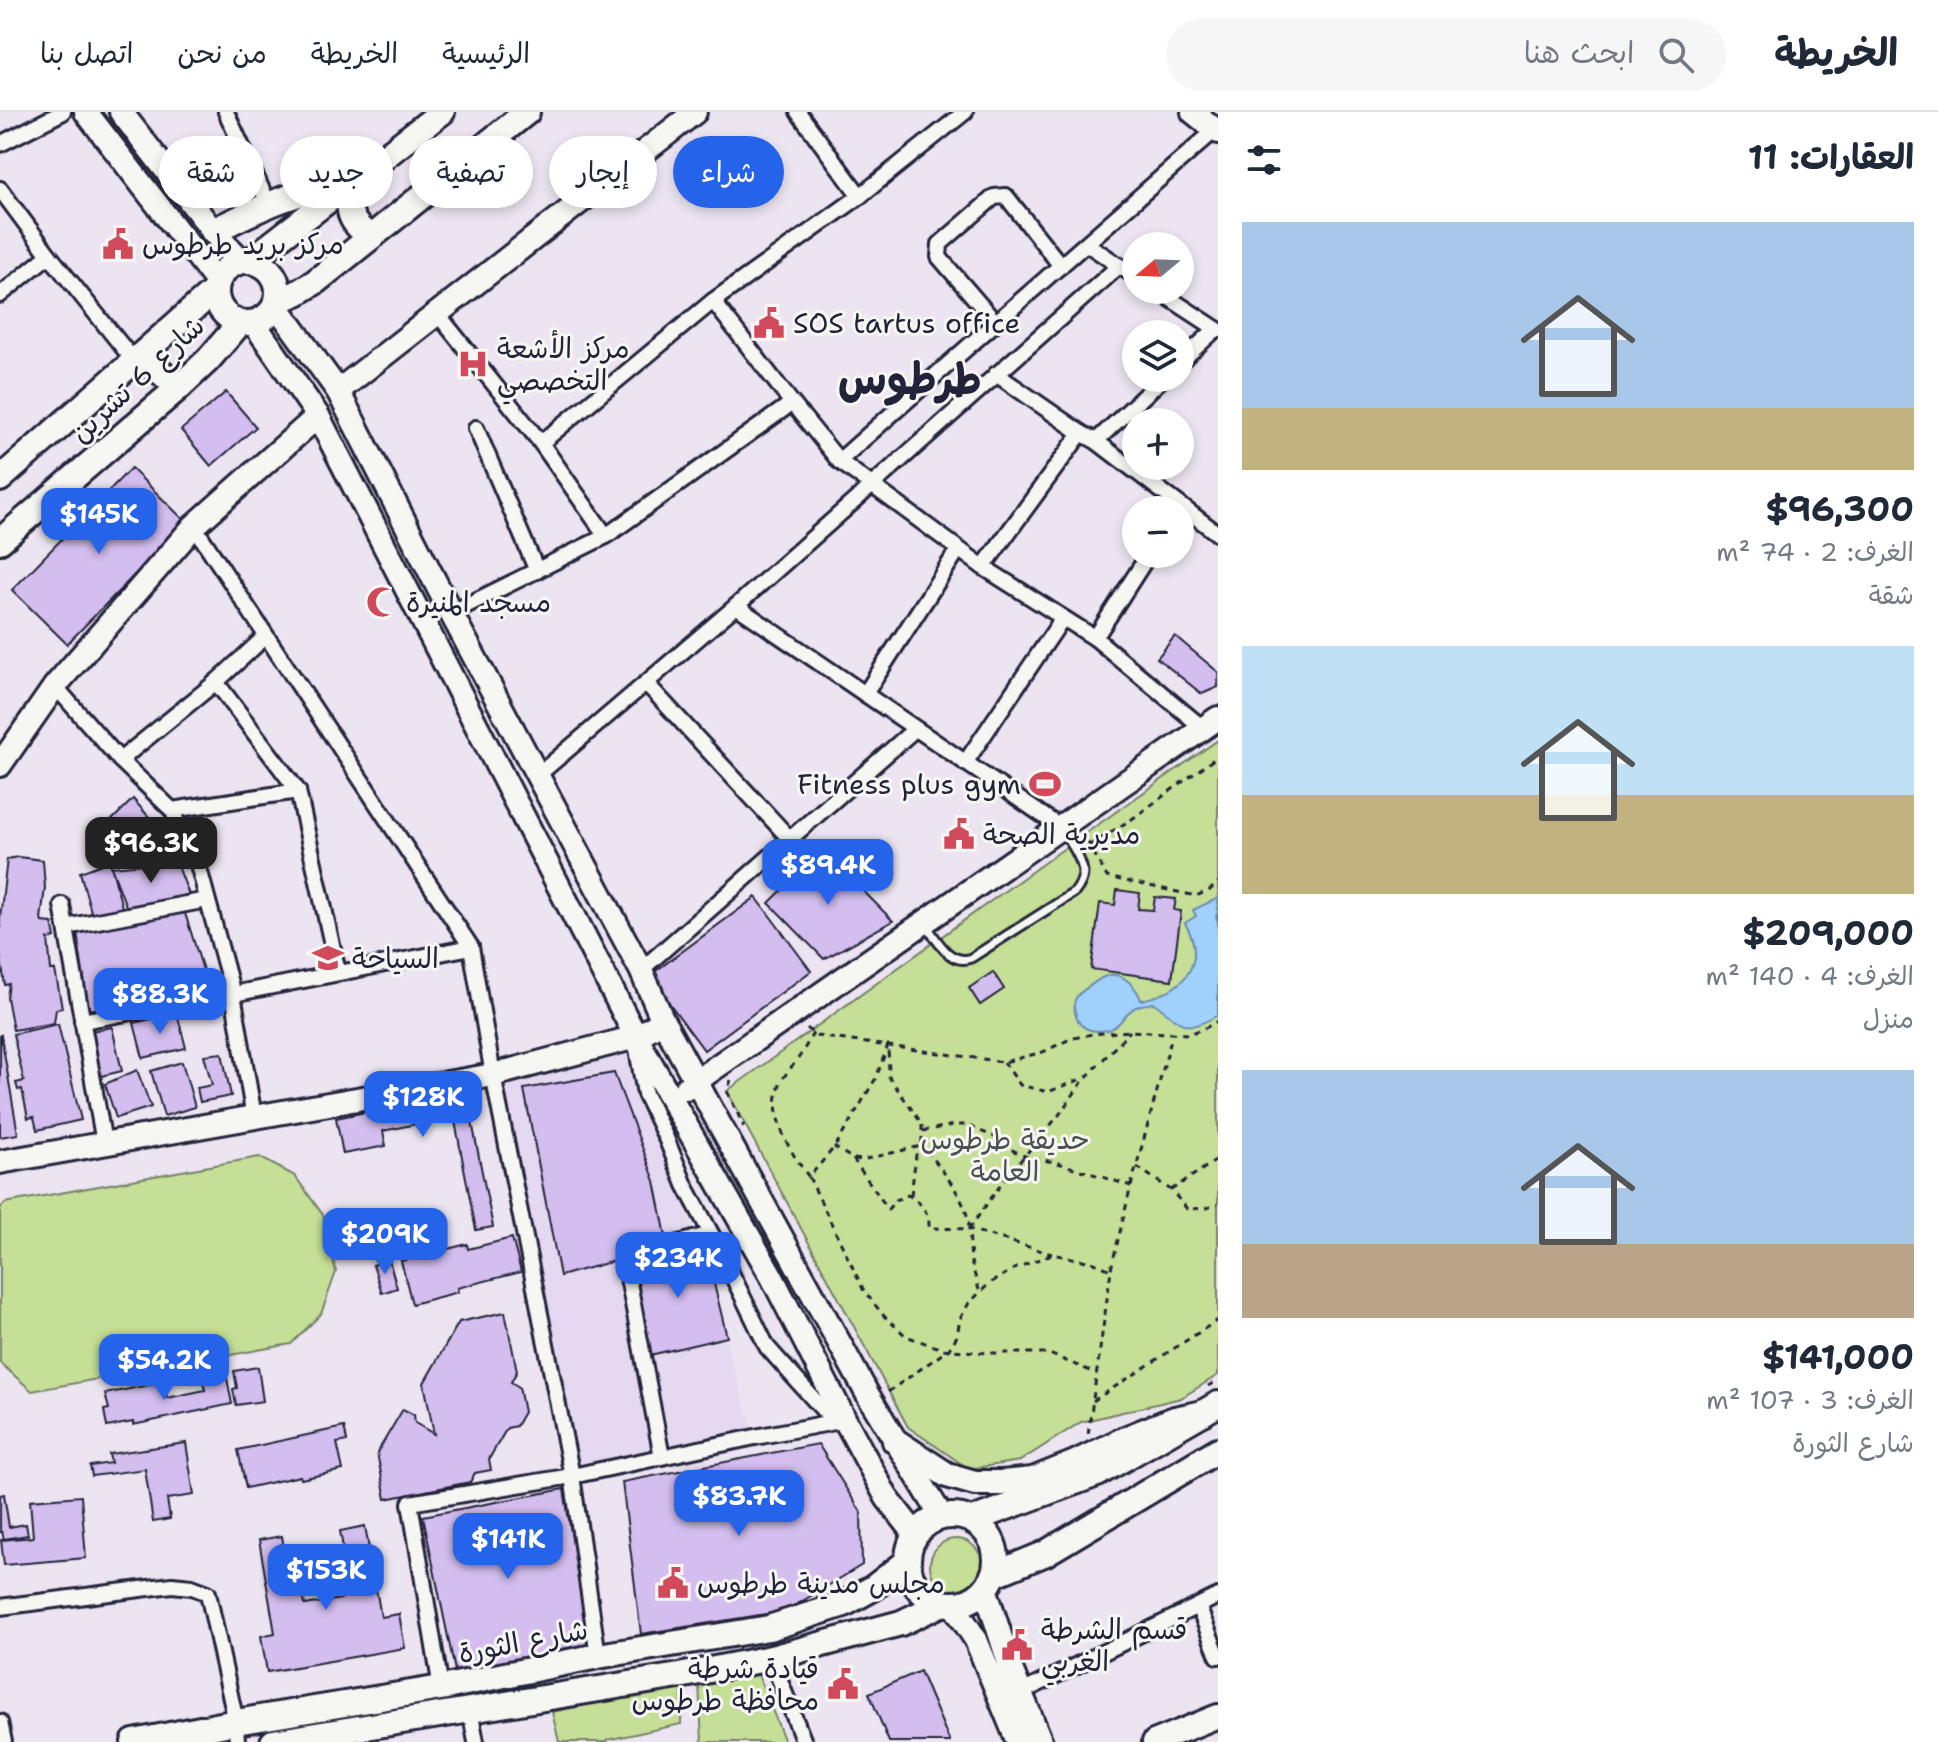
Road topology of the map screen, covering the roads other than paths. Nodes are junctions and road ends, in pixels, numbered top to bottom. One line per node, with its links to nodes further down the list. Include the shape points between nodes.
1 (63, 112): 12 (street)
2 (86, 112): 28 (main road)
3 (121, 112): 20 (main road)
4 (226, 112): 17 (street)
5 (527, 112): 21 (main road)
6 (695, 112): 33 (main road)
7 (798, 112): 15 (street)
8 (965, 112): 15 (street)
9 (1193, 112): 11 (main road)
10 (429, 116): 13 (main road)
11 (1217, 131): 22 (street)
12 (0, 144)
13 (393, 147)
14 (0, 189): 23 (street)
15 (860, 196): 30 (street)
16 (280, 201): 17 (main road)
17 (269, 205): 20 (main road)
18 (318, 208): 24 (main road)
19 (349, 208): 21 (main road, via 356,225)
20 (213, 231): 24 (main road)
21 (371, 237): 31 (main road, via 315,282)
22 (1087, 244): 25 (street); 26 (street)
23 (49, 255): 29 (street); 38 (street)
24 (246, 260): 28 (main road, via 231,264); 31 (main road, via 274,274)
25 (1061, 266): 34 (street); 34 (street, via 1006,196 994,197 940,244 939,257)
26 (1119, 266): 27 (street); 39 (street)
27 (1122, 268)
28 (216, 286): 35 (main road, via 222,311); 38 (main road, شارع 6 تشرين)
29 (0, 295)
30 (713, 301): 43 (street); 48 (street)
31 (277, 303): 35 (main road, via 270,313); 41 (main road)
32 (1179, 304): 36 (street)
33 (437, 313): 41 (main road); 48 (street)
34 (995, 322): 49 (street)
35 (247, 323): 40 (main road, شارع 6 تشرين); 44 (main road)
36 (1217, 329): 37 (street)
37 (1194, 350)
38 (134, 361): 40 (main road, via 154,367); 50 (main road, شارع 6 تشرين)
39 (996, 374): 46 (street); 51 (street)
40 (177, 389): 57 (main road, شارع 6 تشرين)
41 (338, 391): 63 (main road)
42 (1148, 392): 47 (street)
43 (792, 403): 49 (street); 56 (street)
44 (318, 416): 54 (main road); 91 (main road)
45 (476, 428): 61 (street)
46 (1081, 433): 47 (street); 59 (street)
47 (1096, 441): 52 (street)
48 (541, 443): 56 (street)
49 (839, 461): 51 (street)
50 (0, 479)
51 (872, 484): 58 (street); 62 (street)
52 (1164, 496)
53 (1194, 518): 55 (street)
54 (194, 526): 65 (street); 69 (main road)
55 (1218, 534)
56 (606, 536): 61 (street)
57 (0, 541)
58 (958, 550): 59 (street); 70 (street)
59 (983, 567): 64 (street)
60 (1140, 568): 66 (street)
61 (537, 571): 63 (street)
62 (736, 606): 68 (street); 70 (street)
63 (451, 613): 76 (main road)
64 (1063, 618): 66 (street); 74 (street)
65 (266, 636): 67 (street); 85 (street)
66 (1095, 638): 71 (street)
67 (216, 682): 73 (street); 77 (street)
68 (646, 683): 76 (street); 80 (street)
69 (55, 686): 73 (street); 75 (main road)
70 (865, 694): 72 (street)
71 (1211, 724): 79 (main road)
72 (915, 729): 74 (street); 80 (street)
73 (120, 760): 78 (street)
74 (965, 763): 79 (street)
75 (0, 765)
76 (538, 775): 86 (main road)
77 (298, 791): 78 (street); 87 (street)
78 (172, 810): 81 (street, via 196,857)
79 (1066, 836): 83 (main road); 83 (lane, via 1083,872 1075,892 971,958 955,959)
80 (790, 839): 86 (street)
81 (207, 900): 84 (street); 88 (street)
82 (62, 905): 84 (street)
83 (924, 923): 93 (main road)
84 (66, 927): 89 (street)
85 (471, 947): 87 (street); 92 (street)
86 (641, 970): 90 (main road)
87 (338, 972): 88 (street)
88 (233, 994): 89 (street); 95 (street)
89 (82, 1021): 96 (street)
90 (663, 1021): 91 (main road); 93 (main road)
91 (636, 1037): 92 (main road); 94 (main road); 98 (street, via 645,1094)
92 (493, 1075): 95 (main road); 104 (street)
93 (697, 1081): 94 (main road); 101 (main road)
94 (671, 1097): 100 (main road, via 772,1277)
95 (254, 1117): 96 (main road)
96 (104, 1143): 97 (main road)
97 (0, 1162)
98 (711, 1234): 100 (street, via 767,1347); 103 (street, via 633,1256 628,1263)
99 (1209, 1401): 101 (main road, via 1033,1480 975,1483 947,1475); 106 (main road, via 1097,1474)
100 (839, 1421): 103 (street); 107 (main road)
101 (895, 1441): 105 (main road)
102 (1218, 1450): 109 (main road)
103 (662, 1457): 104 (street)
104 (572, 1476): 114 (street); 117 (street, via 410,1503)
105 (942, 1517): 106 (main road); 107 (main road)
106 (972, 1520): 109 (main road, via 995,1550)
107 (916, 1535): 108 (main road)
108 (908, 1561): 111 (main road, via 919,1587); 114 (main road, شارع الثورة, via 844,1604 769,1628)
109 (989, 1582): 111 (main road, via 965,1602); 118 (main road, via 1002,1644)
110 (1218, 1596): 112 (street)
111 (948, 1603): 116 (main road, شارع الثورة, via 901,1623); 128 (main road, via 976,1640)
112 (1198, 1606): 115 (street); 118 (street)
113 (0, 1607): 122 (street, via 172,1585 208,1593)
114 (598, 1656): 117 (main road, شارع الثورة)
115 (1218, 1656)
116 (771, 1658): 119 (main road, شارع الثورة); 127 (street)
117 (441, 1688): 122 (main road, شارع الثورة)
118 (1020, 1693): 129 (main road)
119 (470, 1710): 125 (main road, شارع الثورة); 126 (street)
120 (1218, 1716): 130 (main road)
121 (0, 1722): 123 (street)
122 (236, 1732): 124 (main road, شارع الثورة)
123 (4, 1742)
124 (134, 1742)
125 (273, 1742)
126 (476, 1742)
127 (804, 1742)
128 (1018, 1742)
129 (1041, 1742)
130 (1154, 1742)

